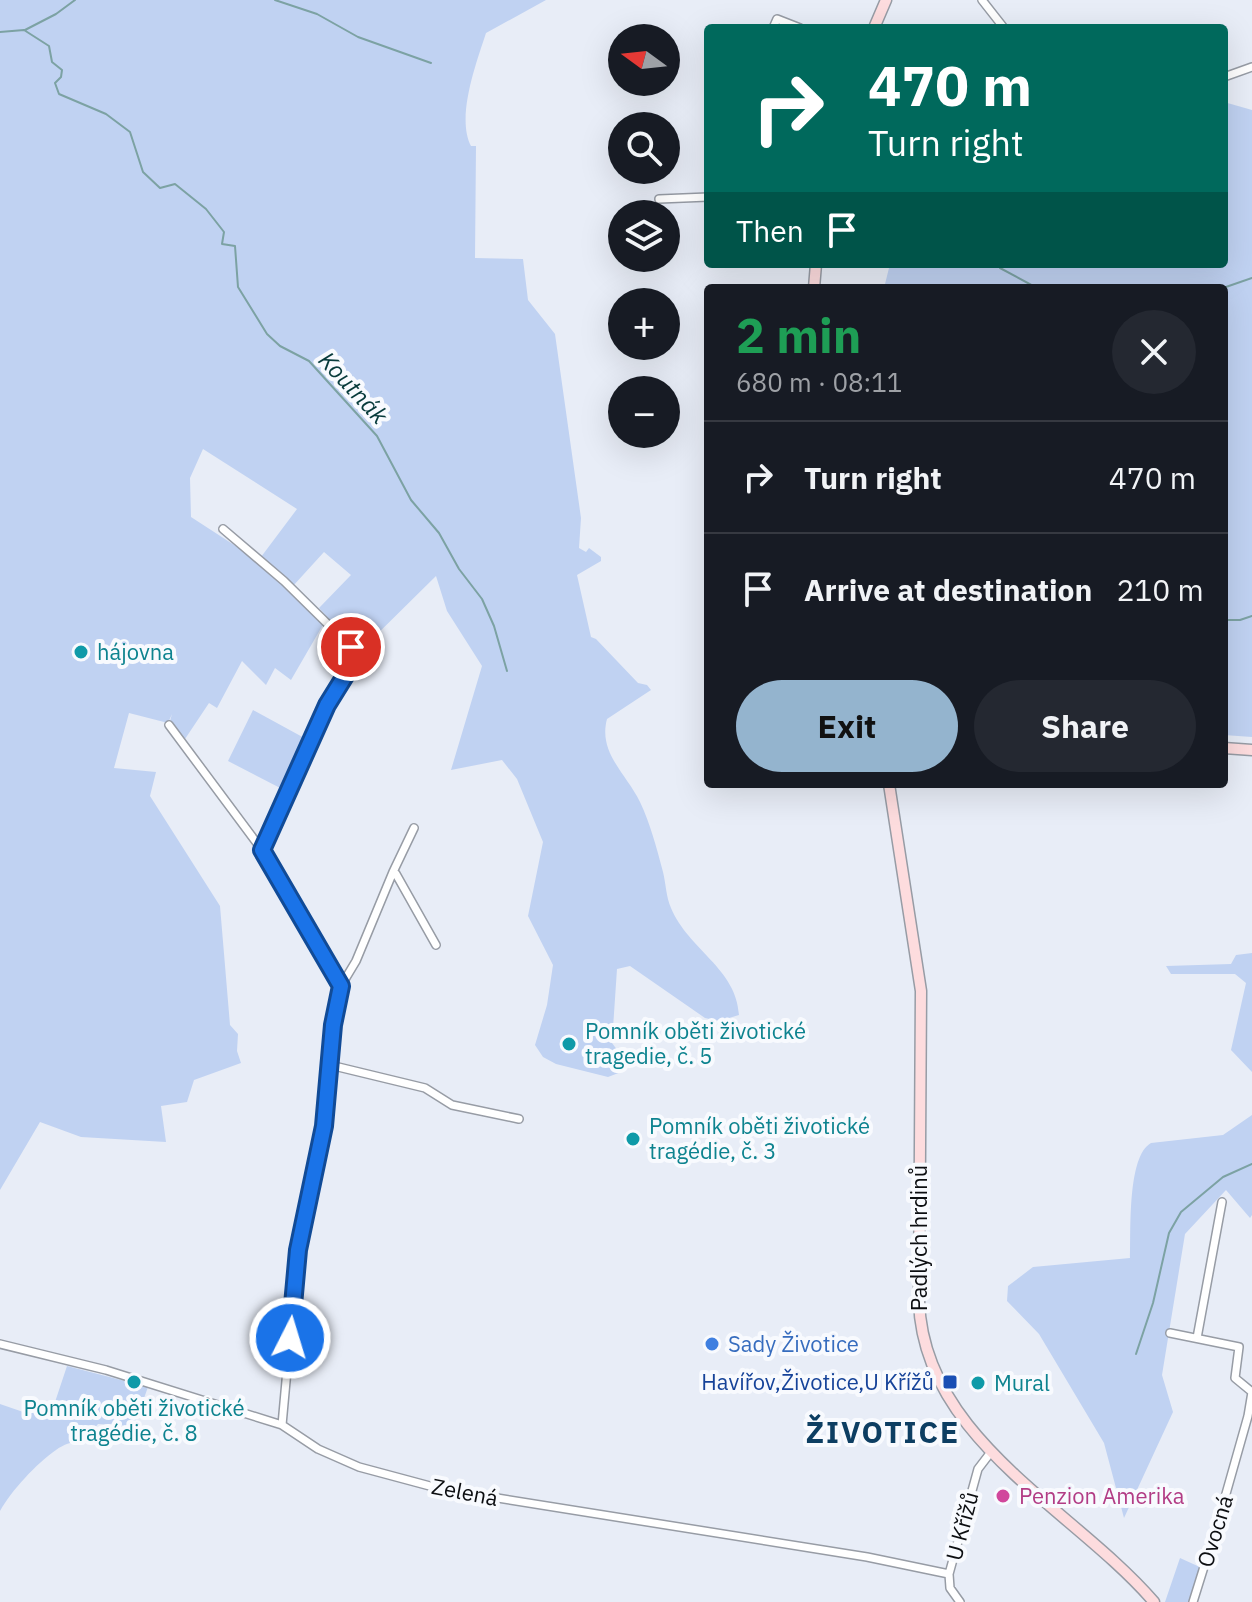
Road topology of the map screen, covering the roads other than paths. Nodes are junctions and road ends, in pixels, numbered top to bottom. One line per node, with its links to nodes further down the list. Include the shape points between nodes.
1 (886, 0): 3 (street)
2 (982, 0): 4 (street)
3 (876, 24)
4 (1001, 24)
5 (1252, 67): 6 (street)
6 (1228, 76)
7 (704, 197): 8 (street)
8 (659, 199)
9 (223, 529): 15 (street, via 284,581 355,656 327,705)
10 (169, 725): 15 (street)
11 (1228, 748): 12 (street)
12 (1252, 750)
13 (890, 788): 26 (street, Padlých hrdinů, via 921,991 920,1326 940,1380)
14 (414, 828): 16 (street)
15 (262, 850): 18 (street)
16 (393, 872): 17 (street); 18 (street)
17 (436, 945)
18 (341, 986): 19 (street)
19 (330, 1065): 20 (street, via 425,1088 452,1105); 25 (street, via 324,1126 298,1250)
20 (519, 1119)
21 (1222, 1202): 23 (street)
22 (1170, 1333): 23 (street, Ovocná)
23 (1197, 1338): 30 (street, Ovocná, via 1239,1347 1235,1378 1252,1392)
24 (0, 1344): 25 (street, Zelená, via 106,1370)
25 (282, 1425): 27 (street, Zelená, via 359,1467 441,1489)
26 (991, 1452): 27 (street, U Křížů, via 978,1469); 29 (street, Padlých hrdinů)
27 (949, 1574): 28 (street, U Křížů, via 950,1588)
28 (960, 1602)
29 (1154, 1602)
30 (1193, 1602)

